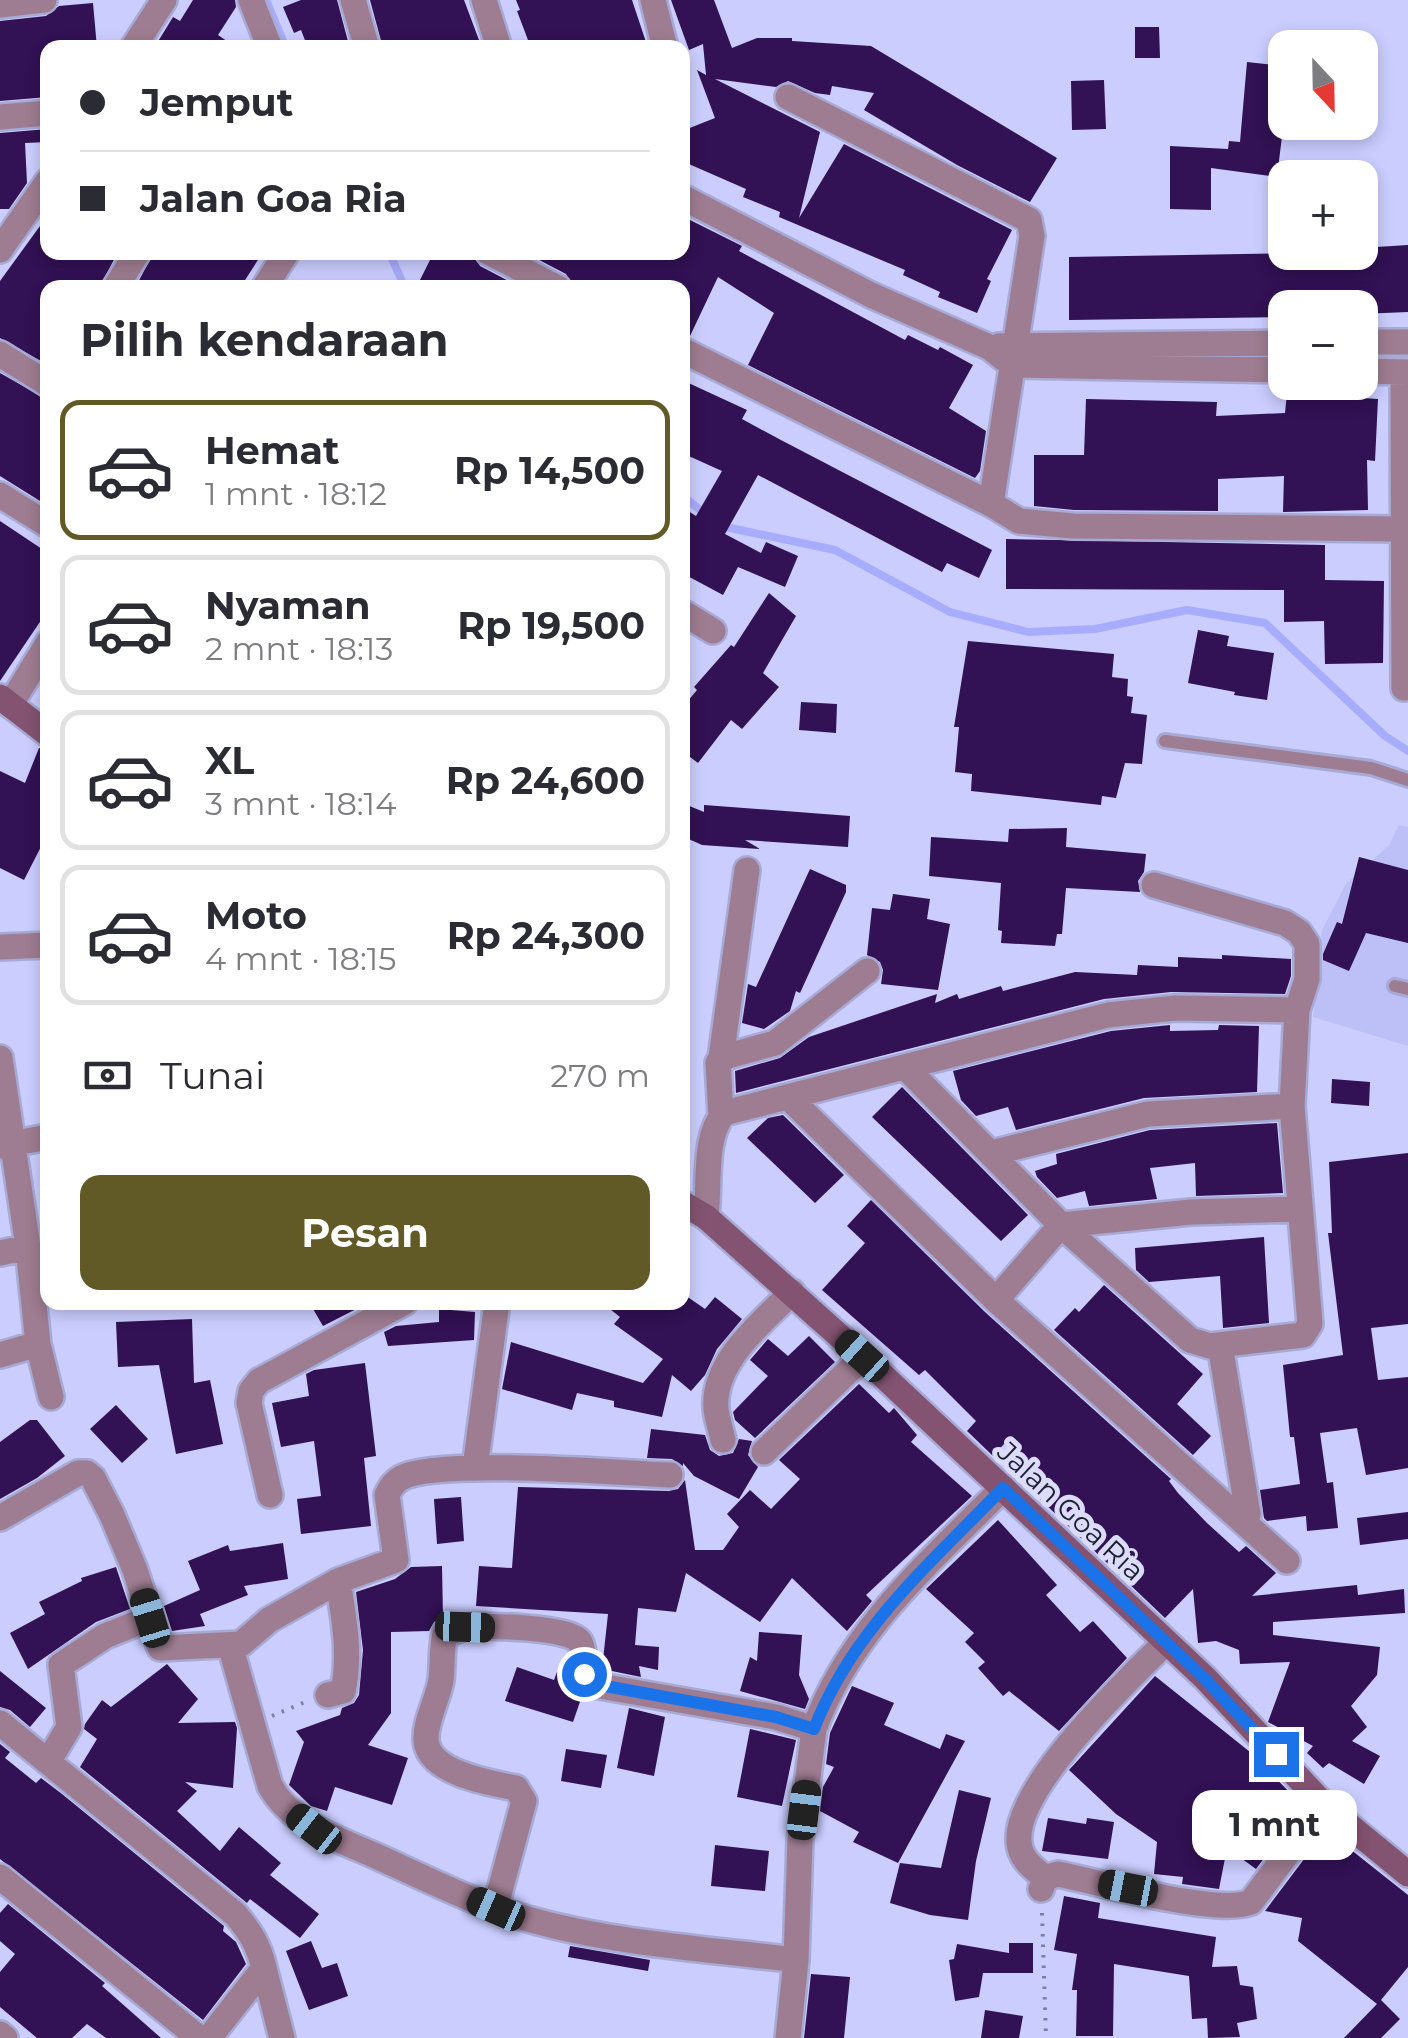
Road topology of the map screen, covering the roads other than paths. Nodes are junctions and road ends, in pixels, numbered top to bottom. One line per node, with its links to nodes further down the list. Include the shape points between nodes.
1 (44, 0): 7 (street)
2 (164, 0): 8 (street)
3 (252, 0): 9 (street)
4 (353, 0): 10 (street)
5 (484, 0): 11 (street)
6 (652, 0): 12 (street)
7 (0, 5)
8 (138, 40)
9 (267, 40)
10 (365, 40)
11 (496, 40)
12 (664, 40)
13 (788, 98): 27 (street, via 1029,220)
14 (40, 114): 15 (street)
15 (0, 116)
16 (40, 192): 18 (street)
17 (690, 202): 27 (street, via 872,294)
18 (0, 250)
19 (504, 260): 20 (street)
20 (542, 280)
21 (1268, 342): 27 (street)
22 (1378, 342): 23 (street)
23 (1408, 342)
24 (1268, 350): 28 (street)
25 (0, 354): 32 (street)
26 (690, 354): 34 (street)
27 (1014, 354): 28 (street); 34 (street)
28 (1258, 370): 29 (street)
29 (1268, 370)
30 (1378, 371): 31 (street)
31 (1406, 372): 36 (street)
32 (40, 379)
33 (0, 495): 35 (street)
34 (991, 504): 36 (street, via 1019,521 1073,526)
35 (40, 520)
36 (1402, 529): 40 (street)
37 (690, 617): 38 (street)
38 (713, 631)
39 (40, 654): 41 (street)
40 (1404, 688)
41 (5, 701): 42 (main road)
42 (40, 728)
43 (1165, 742): 44 (lane, via 1371,768)
44 (1408, 780)
45 (747, 870): 52 (street)
46 (1154, 885): 50 (street, via 1299,932 1308,944)
47 (40, 945): 48 (street)
48 (0, 947)
49 (867, 971): 52 (street, via 775,1043)
50 (1297, 1010): 53 (street, via 1175,1008 1108,1015); 55 (street)
51 (0, 1058): 58 (street)
52 (721, 1058): 56 (street)
53 (906, 1068): 54 (street); 59 (street)
54 (788, 1097): 56 (street); 67 (street)
55 (1292, 1106): 59 (street, via 1148,1114); 61 (street)
56 (721, 1116): 62 (street)
57 (40, 1139): 58 (street)
58 (7, 1145): 64 (street)
59 (992, 1153): 63 (street)
60 (690, 1207): 62 (main road, Jalan Goa Ria)
61 (1300, 1208): 63 (street); 71 (street, via 1307,1331)
62 (706, 1216): 66 (main road, Jalan Goa Ria)
63 (1061, 1225): 67 (street); 71 (street, via 1182,1334)
64 (28, 1247): 65 (street); 70 (street)
65 (0, 1253)
66 (792, 1292): 73 (main road, Jalan Goa Ria); 75 (street, via 728,1365 716,1406)
67 (996, 1300): 82 (street)
68 (390, 1310): 80 (street, via 251,1391)
69 (497, 1310): 77 (street)
70 (38, 1344): 72 (street); 74 (street)
71 (1220, 1345): 82 (street)
72 (0, 1356)
73 (862, 1356): 76 (street); 79 (main road, Jalan Goa Ria)
74 (50, 1397)
75 (723, 1440)
76 (764, 1452)
77 (475, 1468): 78 (street); 84 (street, via 403,1476 387,1495 396,1560)
78 (670, 1475)
79 (1003, 1488): 86 (main road, Jalan Goa Ria); 90 (street, via 858,1642)
80 (270, 1494)
81 (0, 1518): 85 (street, via 87,1473 136,1570)
82 (1246, 1522): 83 (street)
83 (1287, 1561)
84 (338, 1581): 87 (street); 88 (street, via 347,1670 343,1691)
85 (150, 1618): 87 (street, via 160,1648); 91 (street, via 105,1636 62,1665 69,1728)
86 (1166, 1642): 92 (main road, Jalan Goa Ria); 92 (street, via 1107,1701 1025,1806 1020,1852 1043,1884 1058,1874 1206,1904 1247,1904)
87 (230, 1646): 95 (street, via 270,1786 284,1806 314,1829)
88 (328, 1695)
89 (0, 1723): 91 (street)
90 (814, 1729): 95 (street, via 594,1684 584,1674 581,1642 574,1635 465,1627 445,1634 426,1739 430,1754 451,1772 516,1788 524,1801); 96 (street, via 800,1840)
91 (48, 1762): 97 (street, via 235,1914 259,1946)
92 (1324, 1804): 93 (main road, Jalan Goa Ria)
93 (1408, 1874)
94 (0, 1877): 98 (street)
95 (496, 1909): 96 (street, via 638,1940)
96 (796, 1960): 101 (street)
97 (264, 1968): 99 (street); 100 (street)
98 (199, 2038)
99 (209, 2038)
100 (282, 2038)
101 (788, 2038)

